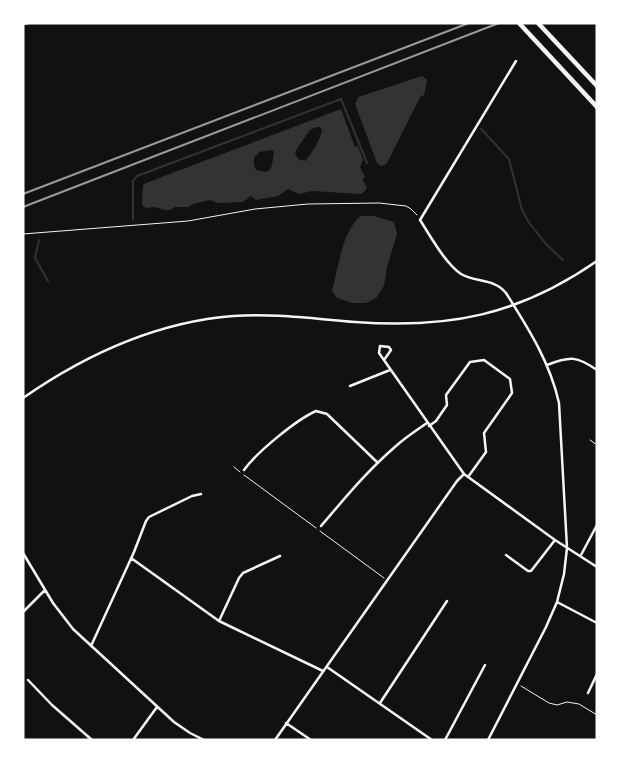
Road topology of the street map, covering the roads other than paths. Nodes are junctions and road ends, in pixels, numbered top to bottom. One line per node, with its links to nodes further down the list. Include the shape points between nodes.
1 (28, 23): 4 (street)
2 (519, 23): 7 (highway)
3 (538, 23): 6 (highway)
4 (23, 24)
5 (516, 61): 9 (street, via 420,220 455,269 497,284)
6 (597, 86)
7 (597, 107)
8 (597, 261): 9 (street)
9 (514, 306): 11 (street); 15 (street, via 453,321 415,324 258,315 184,323 113,347)
10 (384, 360): 12 (street)
11 (547, 365): 13 (street, via 570,357); 27 (street, via 561,421)
12 (390, 370): 14 (street); 16 (street)
13 (597, 370)
14 (350, 386)
15 (23, 398)
16 (428, 424): 19 (street); 21 (street); 22 (street, via 436,421 447,405 446,395 470,362 487,361 510,379 512,393 484,433 486,452)
17 (590, 440): 18 (lane)
18 (597, 445)
19 (378, 463): 20 (street, via 327,414 316,411); 25 (street)
20 (244, 470)
21 (464, 474): 22 (street); 42 (street)
22 (468, 478): 26 (street)
23 (201, 494): 32 (street, via 149,517)
24 (597, 525): 30 (street)
25 (321, 526)
26 (555, 540): 27 (street); 29 (street, via 531,571)
27 (567, 548): 30 (street); 36 (street)
28 (23, 553): 34 (street)
29 (506, 555)
30 (581, 555): 33 (street)
31 (280, 556): 38 (street, via 243,573)
32 (131, 558): 38 (street); 40 (street)
33 (597, 567)
34 (45, 590): 37 (street); 40 (street)
35 (447, 601): 47 (street)
36 (556, 602): 39 (street); 57 (street)
37 (23, 612)
38 (219, 621): 43 (street)
39 (597, 622)
40 (91, 646): 48 (street)
41 (485, 665): 56 (street)
42 (327, 667): 43 (street); 47 (street)
43 (323, 671): 49 (street)
44 (597, 674): 46 (street)
45 (28, 680): 50 (street)
46 (587, 693)
47 (380, 703): 55 (street)
48 (157, 707): 51 (street); 52 (street)
49 (286, 723): 53 (street); 54 (street)
50 (92, 740)
51 (133, 740)
52 (204, 740)
53 (275, 740)
54 (310, 740)
55 (432, 740)
56 (445, 740)
57 (488, 740)

